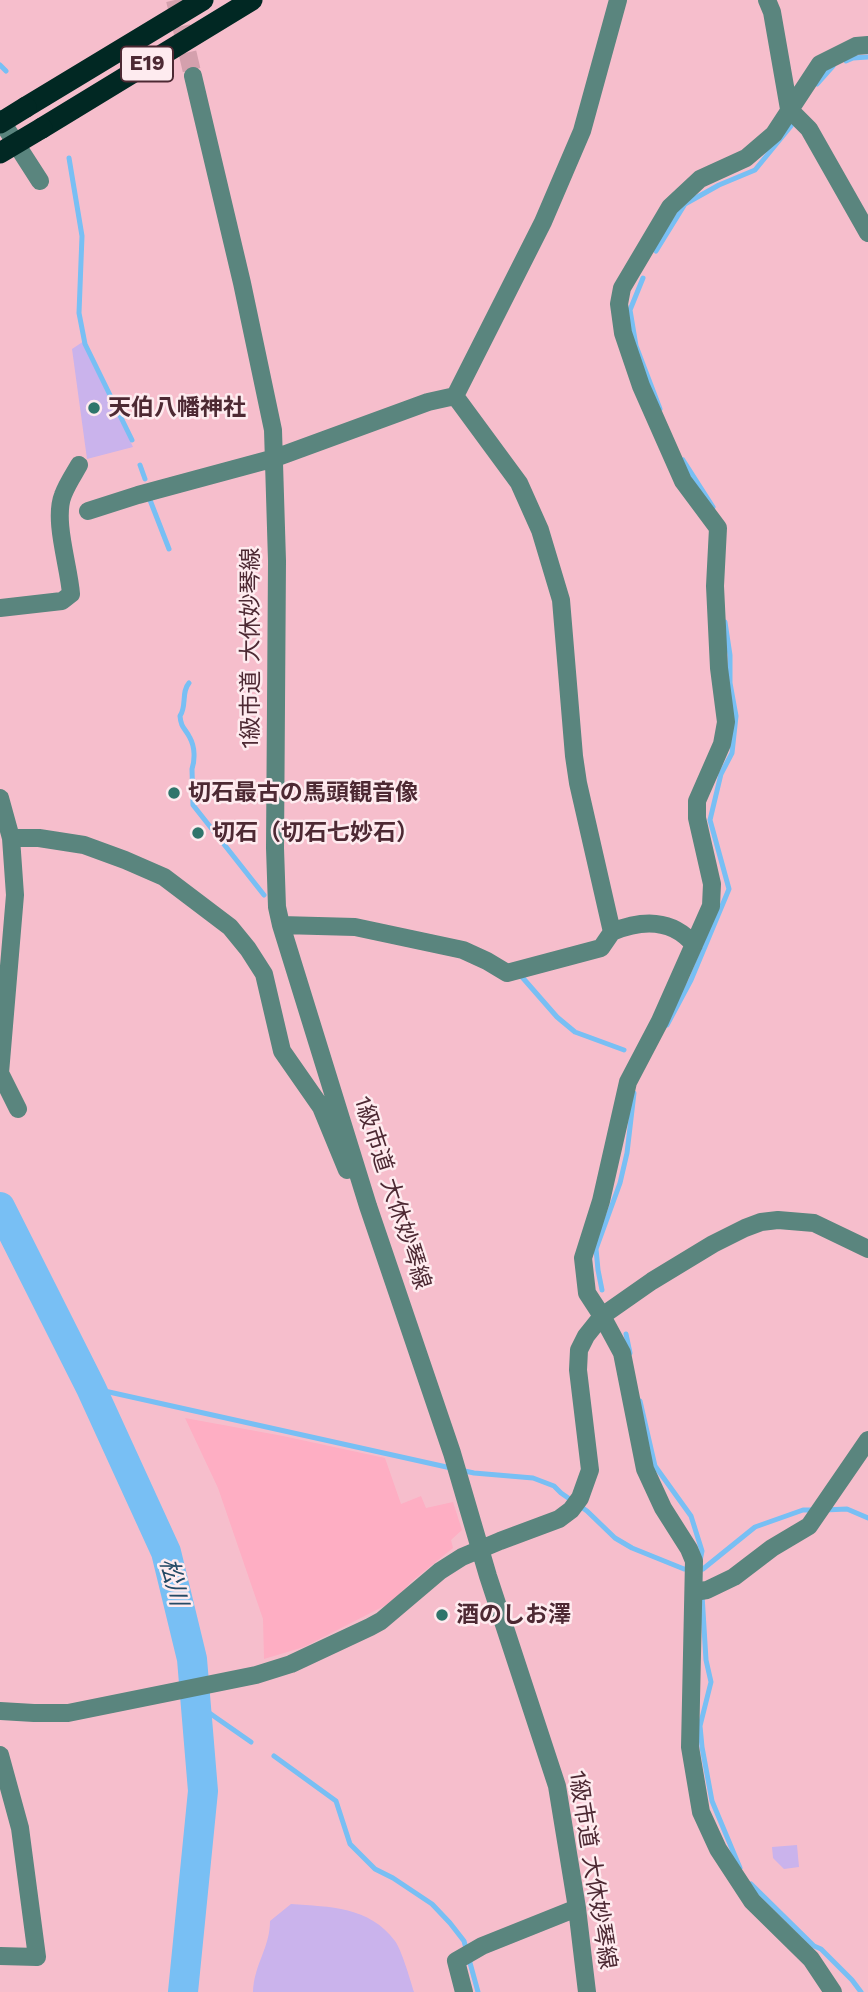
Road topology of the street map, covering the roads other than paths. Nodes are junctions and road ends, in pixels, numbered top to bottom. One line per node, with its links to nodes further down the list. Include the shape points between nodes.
1 (203, 0): 8 (highway, E19, bridge)
2 (252, 0): 9 (highway, E19, bridge)
3 (618, 0): 12 (street, via 582,131 543,222)
4 (767, 0): 7 (street)
5 (868, 45): 7 (street, via 820,64)
6 (193, 76): 13 (street, 1級市道 大休妙琴線, via 271,418)
7 (789, 109): 11 (street, via 809,129); 21 (street, via 774,134 746,158 700,179 670,207 622,288 619,304 623,333 641,386 682,481 718,528 715,586 726,722 722,744 697,801 712,884 711,906)
8 (0, 121): 10 (street)
9 (0, 153)
10 (40, 181)
11 (868, 233)
12 (455, 396): 13 (street); 20 (street, via 519,482 540,530 561,600 578,783)
13 (275, 458): 15 (street); 19 (street, 1級市道 大休妙琴線, via 275,848)
14 (79, 465): 16 (street, via 62,497 60,529 71,594 62,601)
15 (88, 511)
16 (0, 608)
17 (0, 798): 18 (street)
18 (11, 838): 22 (street, via 15,895 0,1073); 23 (street, via 84,845 125,860 164,877 230,927 264,974 282,1051 321,1107 355,1189)
19 (281, 925): 20 (street, via 355,927 463,950 507,974 601,948); 23 (street, 1級市道 大休妙琴線)
20 (612, 932): 21 (street, via 648,923 684,934)
21 (694, 945): 25 (street, via 628,1082 583,1258 587,1293)
22 (18, 1109)
23 (368, 1206): 27 (street, 1級市道 大休妙琴線)
24 (868, 1249): 25 (street, via 814,1223 761,1222 713,1244)
25 (602, 1316): 27 (street, via 579,1350 590,1470 575,1504 559,1519); 28 (street, via 622,1353 645,1469 689,1549)
26 (868, 1440): 28 (street, via 809,1526 734,1577)
27 (481, 1549): 29 (street, via 440,1571 381,1621 291,1664 68,1713); 31 (street, 1級市道 大休妙琴線, via 557,1786)
28 (697, 1579): 35 (street, via 690,1747 701,1812 718,1849 752,1900 811,1959)
29 (0, 1712)
30 (0, 1755): 32 (street, via 20,1828 37,1957)
31 (577, 1908): 33 (street, via 456,1961); 34 (street, 1級市道 大休妙琴線)
32 (0, 1956)
33 (464, 1992)
34 (587, 1992)
35 (833, 1992)

